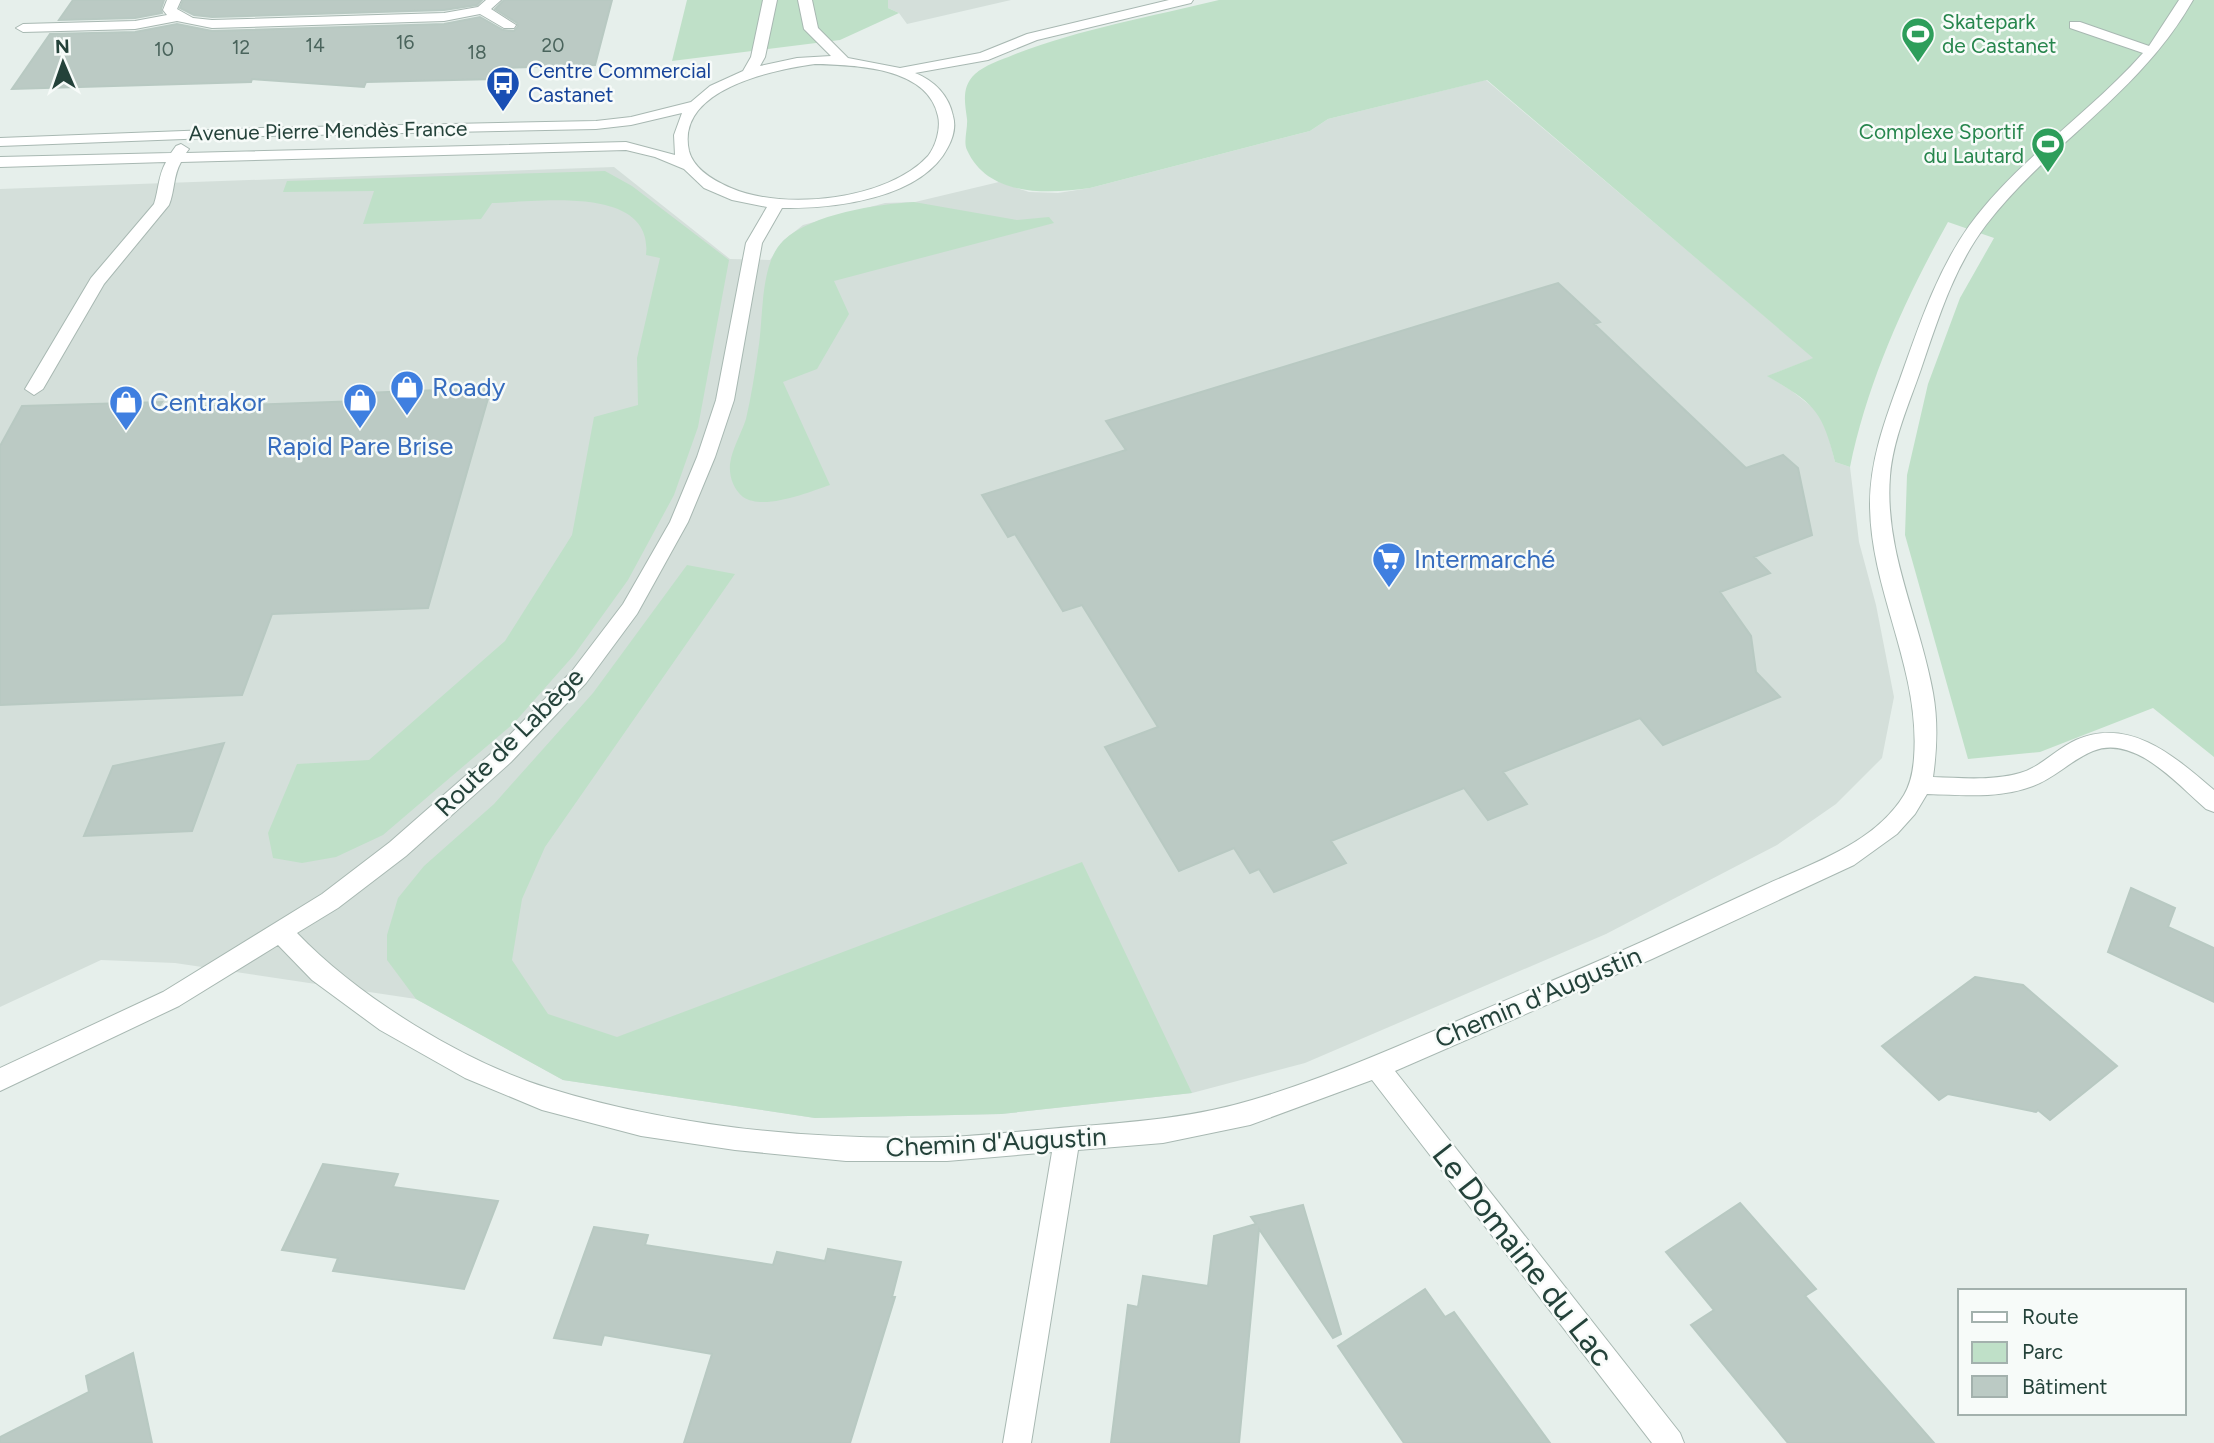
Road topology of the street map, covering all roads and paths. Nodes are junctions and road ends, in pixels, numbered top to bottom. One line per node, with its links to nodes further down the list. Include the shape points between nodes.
1 (174, 0): 9 (street, via 170,10)
2 (494, 0): 8 (street)
3 (770, 0): 17 (street, via 758,57)
4 (805, 0): 15 (street, via 811,29)
5 (1186, 0): 7 (street)
6 (2186, 0): 13 (street, Chemin d'Augustin)
7 (1164, 2): 14 (street, via 1032,37)
8 (482, 10): 9 (street, via 444,17 212,24); 10 (street)
9 (178, 17): 12 (street, via 135,25)
10 (509, 25)
11 (2075, 25): 13 (street)
12 (23, 28)
13 (2150, 51): 27 (street, Chemin d'Augustin, via 1975,228 1937,301 1891,429 1880,475 1880,506 1885,548 1926,709 1927,746)
14 (983, 57): 16 (street); 18 (street)
15 (844, 60): 16 (street); 17 (street, via 786,63)
16 (900, 72): 18 (street)
17 (749, 73): 19 (street)
18 (944, 85): 25 (street, Avenue Pierre Mendès France, via 946,136 932,160 904,180 867,196 822,204)
19 (696, 105): 20 (street, Avenue Pierre Mendès France, via 596,125); 24 (street, via 681,135 680,146)
20 (188, 135): 21 (street, Avenue Pierre Mendès France); 22 (street)
21 (0, 142)
22 (177, 158): 23 (street, Avenue Pierre Mendès France); 24 (street, Avenue Pierre Mendès France, via 626,146); 26 (street, via 166,175 160,205 97,282)
23 (0, 162)
24 (689, 166): 25 (street, Avenue Pierre Mendès France, via 709,183 739,197)
25 (777, 204): 29 (street, Route de Labège, via 754,243 725,400 706,457 679,522 631,609 579,677 503,756 398,849)
26 (34, 389)
27 (1920, 785): 28 (street, via 1965,787 2025,780 2102,740 2123,742 2160,758); 30 (street, Chemin d'Augustin, via 1902,814 1877,839 1846,858 1644,952)
28 (2214, 803)
29 (282, 933): 31 (street, Route de Labège, via 172,999); 32 (street, Chemin d'Augustin, via 320,973 389,1022 474,1070 542,1097 641,1124 846,1149)
30 (1377, 1067): 32 (street, Chemin d'Augustin, via 1251,1113 1163,1131); 34 (street, Le Domaine du Lac)
31 (0, 1080)
32 (1067, 1142): 33 (street)
33 (1017, 1443)
34 (1670, 1443)

